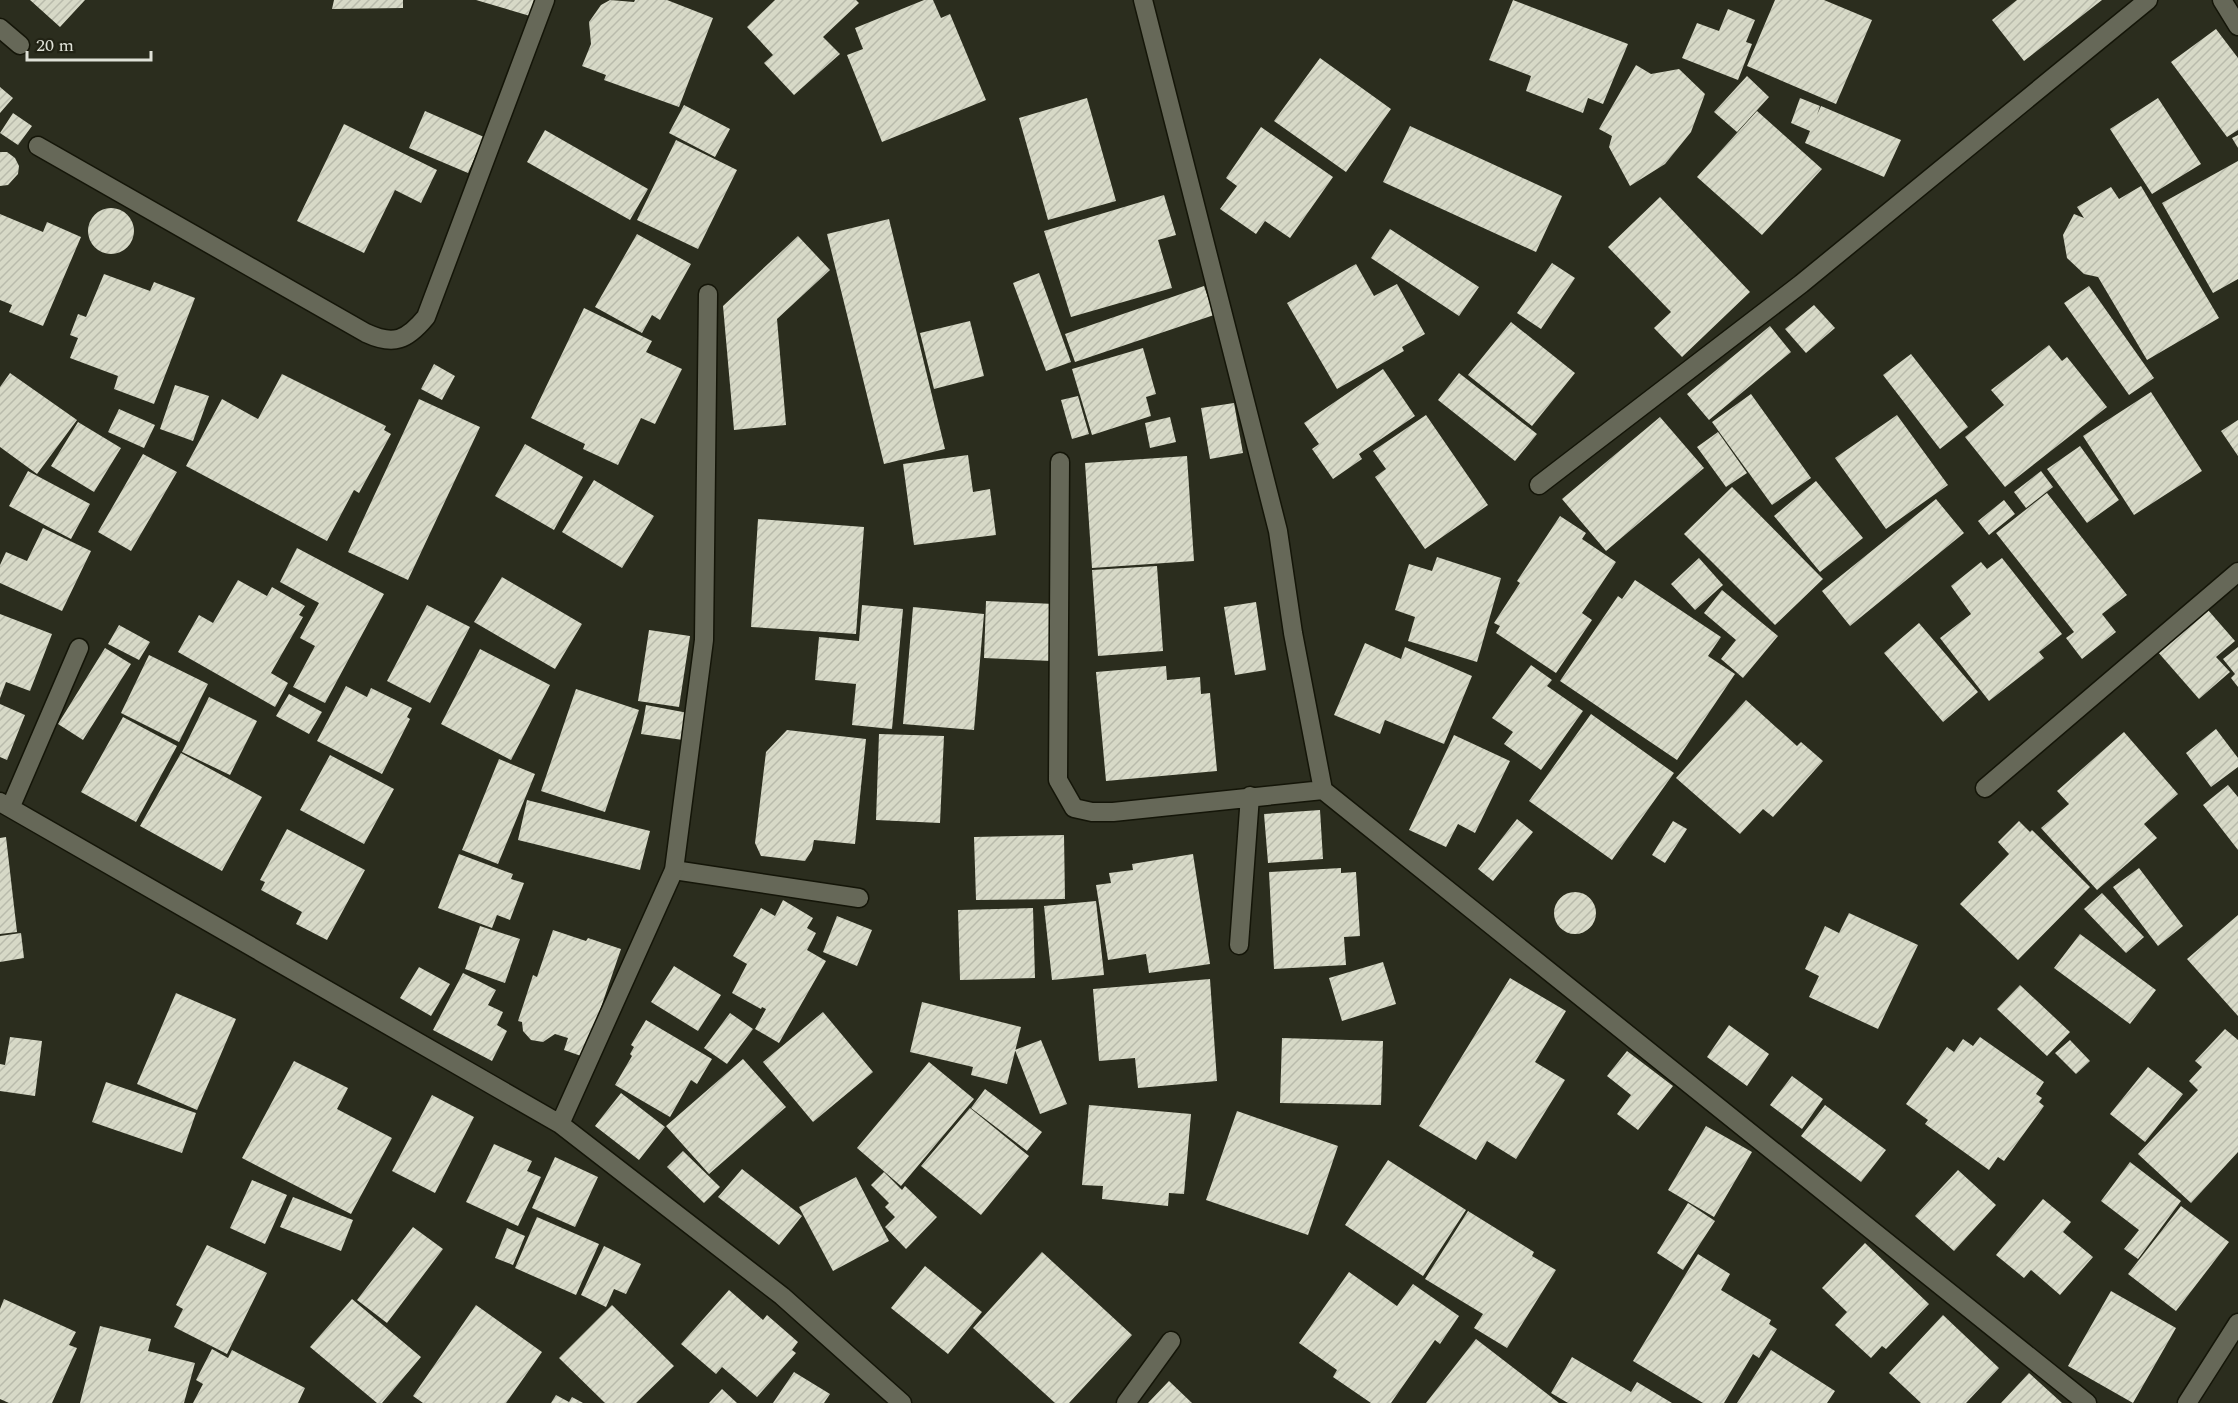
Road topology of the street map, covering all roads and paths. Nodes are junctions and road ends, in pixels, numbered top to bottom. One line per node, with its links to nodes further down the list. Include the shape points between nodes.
1 (545, 0): 8 (street, via 426,317 399,340 382,340 366,333)
2 (1143, 0): 15 (street, via 1278,531)
3 (2148, 0): 11 (street, via 1801,284)
4 (2222, 0): 5 (street)
5 (2238, 26)
6 (0, 28): 7 (street)
7 (20, 45)
8 (38, 146)
9 (708, 294): 18 (street, via 704,640)
10 (1060, 462): 16 (street, via 1058,780 1065,795 1074,808 1092,812)
11 (1539, 485)
12 (2238, 572): 14 (street)
13 (79, 648): 17 (street)
14 (1985, 788)
15 (1323, 790): 16 (street); 26 (street)
16 (1250, 796): 20 (street)
17 (5, 804): 21 (street)
18 (674, 870): 19 (street); 21 (street)
19 (859, 898)
20 (1239, 945)
21 (560, 1124): 24 (street, via 782,1296)
22 (2238, 1323): 27 (street)
23 (1171, 1341): 25 (street)
24 (902, 1403)
25 (1126, 1403)
26 (2087, 1403)
27 (2187, 1403)

